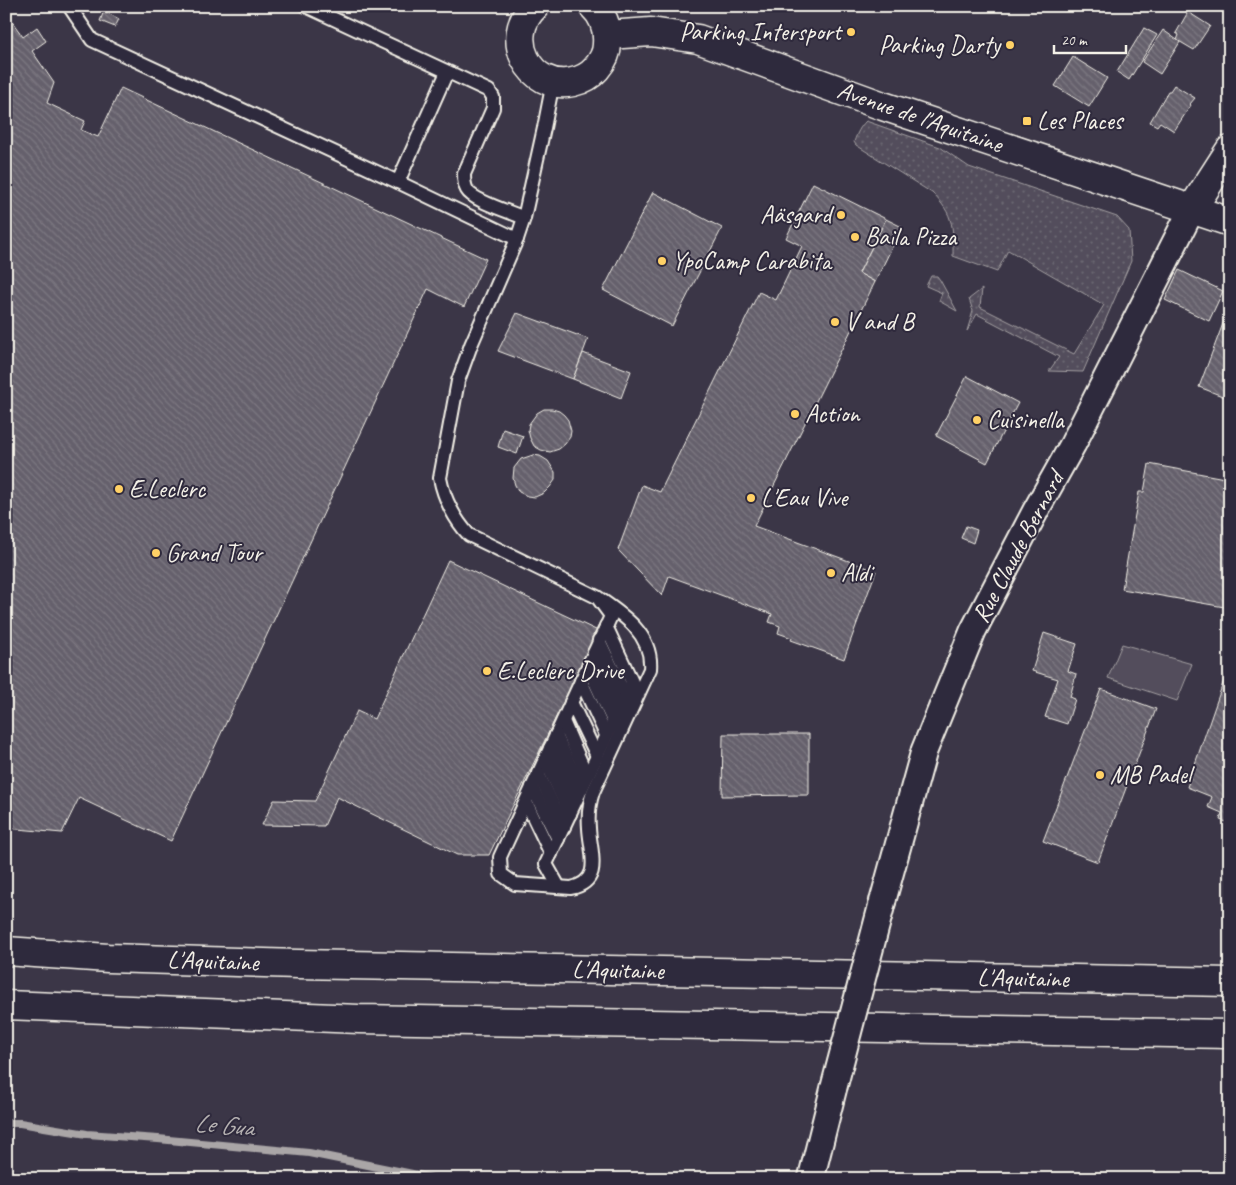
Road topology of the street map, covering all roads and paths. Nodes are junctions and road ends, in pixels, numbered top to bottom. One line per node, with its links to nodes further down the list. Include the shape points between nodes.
1 (69, 6): 9 (lane, via 92,40)
2 (306, 6): 6 (lane)
3 (593, 6): 5 (main road, via 604,20)
4 (529, 8): 7 (main road, via 522,24 522,53 539,76)
5 (608, 34): 7 (main road, via 602,62 593,73 581,80); 10 (main road, Avenue de l'Aquitaine, via 651,32 698,39 883,106)
6 (446, 72): 9 (lane); 11 (lane, via 489,91 493,97 493,108 464,174 467,190 474,198)
7 (553, 82): 11 (lane)
8 (1230, 150): 10 (main road)
9 (398, 182): 13 (lane)
10 (1192, 209): 12 (main road, Avenue de l'Aquitaine); 43 (street, Rue Claude Bernard, bridge, via 1073,444 973,631 924,751)
11 (524, 218): 13 (lane)
12 (1230, 222)
13 (517, 239): 14 (lane, via 458,381 440,478 442,489 460,525 469,535)
14 (597, 597): 15 (lane, via 611,616); 38 (lane, via 622,614 640,634 649,652 650,669 590,802 592,873 578,886)
15 (606, 626): 16 (lane); 20 (lane, via 632,682)
16 (599, 640): 17 (lane); 20 (lane)
17 (594, 654): 18 (lane); 22 (lane)
18 (588, 667): 19 (lane); 24 (lane)
19 (581, 681): 21 (lane); 26 (lane)
20 (625, 695): 22 (lane)
21 (571, 702): 23 (lane); 28 (lane)
22 (619, 708): 24 (lane)
23 (563, 721): 25 (lane); 31 (lane)
24 (613, 721): 26 (lane)
25 (556, 735): 27 (lane); 33 (lane)
26 (606, 735): 28 (lane)
27 (550, 748): 29 (lane); 35 (lane)
28 (597, 756): 31 (lane)
29 (545, 760): 30 (lane); 35 (lane)
30 (538, 774): 32 (lane); 36 (lane)
31 (587, 776): 33 (lane)
32 (532, 787): 34 (lane); 36 (lane)
33 (581, 789): 35 (lane)
34 (526, 802): 37 (lane); 38 (lane, via 500,857 501,874 515,884)
35 (572, 808): 36 (lane)
36 (561, 833): 37 (lane)
37 (551, 854): 38 (lane, via 546,864)
38 (559, 888)
39 (6, 951): 40 (main road, L'Aquitaine, via 108,958 308,964)
40 (1230, 982)
41 (6, 1005): 42 (main road, L'Aquitaine, via 358,1019)
42 (1230, 1034)
43 (811, 1179)

